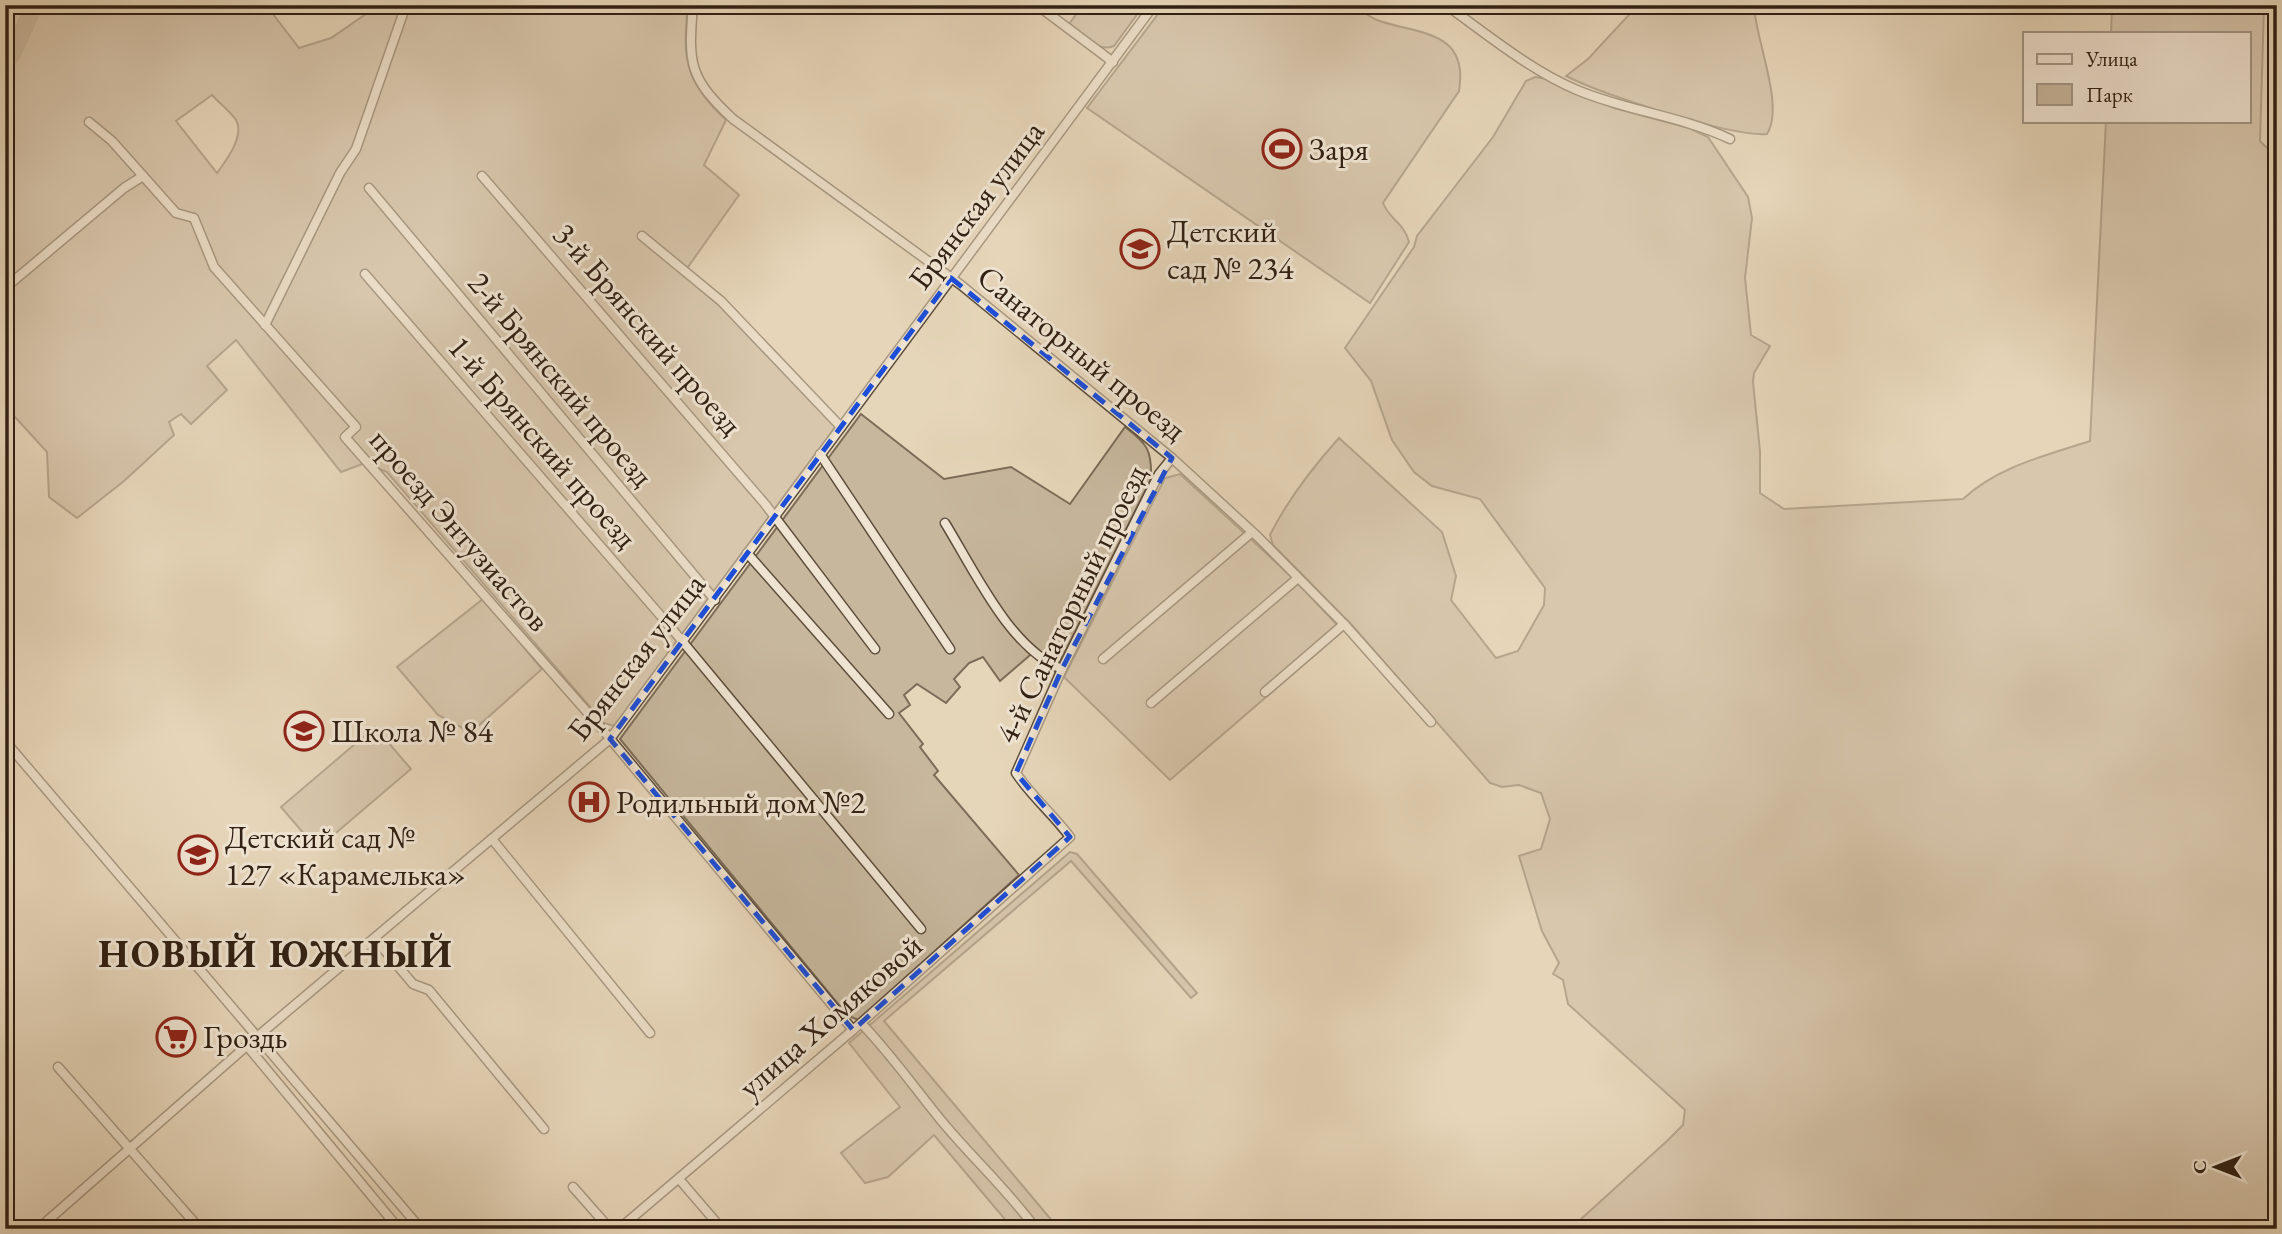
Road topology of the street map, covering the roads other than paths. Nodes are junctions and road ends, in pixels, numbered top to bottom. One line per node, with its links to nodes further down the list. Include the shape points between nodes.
1 (405, 5): 16 (street, via 356,149)
2 (693, 5): 14 (street, Санаторный проезд, via 692,60 696,78 707,94 733,118)
3 (1037, 5): 6 (street)
4 (1154, 5): 6 (street, Брянская улица)
5 (1446, 5): 8 (street, via 1532,66 1576,89 1701,125)
6 (1113, 62): 14 (street, Брянская улица)
7 (89, 122): 9 (street)
8 (1730, 139)
9 (143, 176): 15 (street); 16 (street, via 176,213 194,218 214,267)
10 (482, 176): 20 (street, 3-й Брянский проезд)
11 (369, 188): 25 (street, 2-й Брянский проезд)
12 (642, 236): 17 (street, via 721,301)
13 (365, 274): 27 (street, 1-й Брянский проезд)
14 (951, 278): 17 (street, Брянская улица); 19 (street, Санаторный проезд)
15 (5, 288)
16 (265, 325): 36 (street, проезд Энтузиастов, via 356,427 345,437)
17 (841, 428): 18 (street, Брянская улица)
18 (820, 454): 20 (street, Брянская улица); 29 (street)
19 (1172, 458): 22 (street, Санаторный проезд); 31 (street, 4-й Санаторный проезд, via 1159,474)
20 (774, 517): 23 (street, Брянская улица); 28 (street, 3-й Брянский проезд)
21 (945, 523): 31 (street, via 1008,624 1044,662)
22 (1251, 533): 24 (street, Санаторный проезд); 30 (street)
23 (747, 553): 25 (street, Брянская улица); 34 (street)
24 (1298, 578): 26 (street, Санаторный проезд); 33 (street)
25 (716, 600): 27 (street, Брянская улица)
26 (1344, 624): 32 (street); 35 (street, Санаторный проезд)
27 (683, 643): 36 (street, Брянская улица); 40 (street, 1-й Брянский проезд)
28 (875, 649)
29 (950, 649)
30 (1103, 659)
31 (1062, 669): 38 (street, 4-й Санаторный проезд, via 1016,773)
32 (1265, 692)
33 (1151, 703)
34 (888, 714)
35 (1431, 722)
36 (610, 739): 39 (street, Брянская улица); 43 (street)
37 (5, 741): 45 (street)
38 (1070, 837): 42 (street, улица Хомяковой)
39 (492, 839): 41 (street, Брянская улица); 44 (street)
40 (921, 929)
41 (376, 940): 45 (street, Брянская улица); 48 (street, via 413,984 429,990)
42 (861, 1023): 43 (street, улица Хомяковой); 59 (street)
43 (853, 1030): 50 (street, улица Хомяковой)
44 (650, 1033)
45 (258, 1036): 46 (street, Брянская улица); 55 (street)
46 (247, 1046): 49 (street, Брянская улица); 54 (street)
47 (58, 1067): 49 (street)
48 (544, 1129)
49 (131, 1150): 52 (street, Брянская улица); 53 (street)
50 (679, 1179): 57 (street, улица Хомяковой); 58 (street)
51 (573, 1187): 56 (street)
52 (38, 1229)
53 (200, 1229)
54 (399, 1229)
55 (421, 1229)
56 (610, 1229)
57 (619, 1229)
58 (722, 1229)
59 (1036, 1229)

